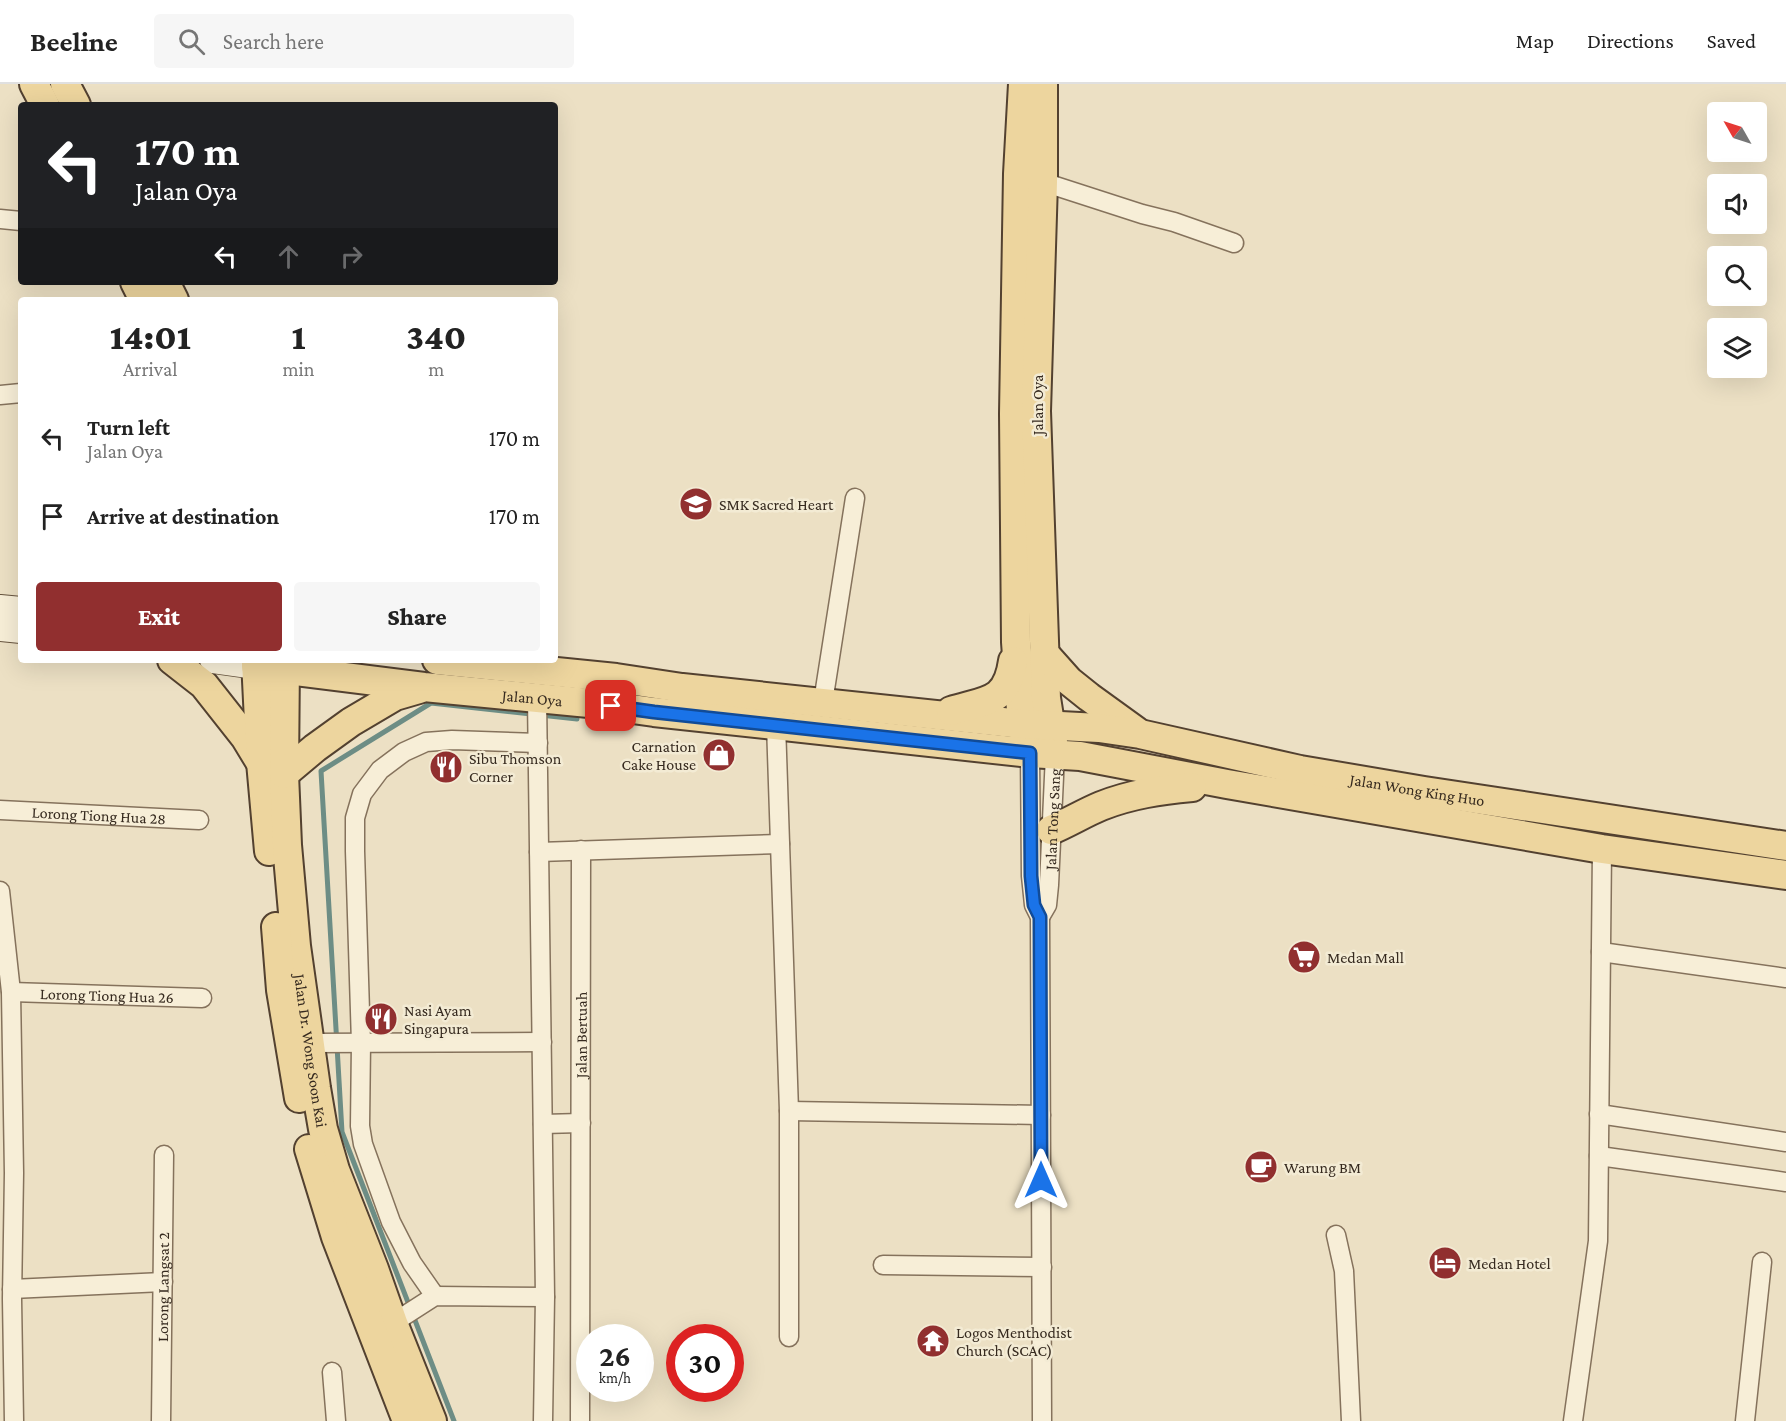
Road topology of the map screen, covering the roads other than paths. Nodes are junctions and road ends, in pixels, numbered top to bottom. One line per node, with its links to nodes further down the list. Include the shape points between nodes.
1 (34, 84): 5 (main road)
2 (65, 84): 6 (main road)
3 (1023, 84): 18 (main road, Jalan Oya, via 1014,414)
4 (1043, 84): 7 (main road, Jalan Oya)
5 (43, 102)
6 (74, 102)
7 (1043, 182): 10 (street); 19 (main road, Jalan Oya, via 1036,411)
8 (0, 219): 9 (street)
9 (18, 221)
10 (1234, 243)
11 (18, 393): 12 (street)
12 (0, 395)
13 (855, 498): 25 (street)
14 (0, 608): 15 (main road)
15 (18, 610)
16 (0, 628): 17 (main road)
17 (18, 630)
18 (1016, 642): 26 (main road, via 1011,675 1002,692); 29 (main road, Jalan Oya)
19 (1044, 653): 30 (main road, Jalan Oya); 31 (main road, via 1069,681)
20 (176, 663): 33 (main road, via 204,685)
21 (256, 663): 23 (main road, Jalan Oya); 33 (main road, Jalan Dr. Wong Soon Kai)
22 (466, 663): 25 (main road, Jalan Oya)
23 (285, 665): 24 (main road, Jalan Oya); 33 (main road, Jalan Dr. Wong Soon Kai)
24 (424, 687): 27 (main road, Jalan Oya); 33 (main road, via 395,696 315,748)
25 (823, 702): 26 (main road, Jalan Oya)
26 (940, 715): 29 (main road, Jalan Oya)
27 (538, 719): 28 (main road, Jalan Oya); 42 (street); 52 (street, via 452,740 426,742 380,770 362,794 355,818)
28 (776, 724): 32 (main road, Jalan Oya); 38 (street)
29 (1022, 724): 30 (main road, Jalan Oya); 32 (main road, Jalan Oya)
30 (1050, 725): 31 (main road, Jalan Wong King Huo); 32 (main road, Jalan Oya)
31 (1140, 734): 39 (main road, Jalan Wong King Huo, via 1311,772)
32 (1043, 754): 34 (main road, Jalan Wong King Huo, via 1080,756); 37 (street, Jalan Tong Sang); 45 (street, Jalan Tong Sang, via 1031,876 1034,905)
33 (272, 768): 51 (main road, Jalan Dr. Wong Soon Kai, via 287,845 296,946); 76 (main road, Jalan Dr. Wong Soon Kai, via 281,990 309,1149 336,1237)
34 (1227, 784): 37 (main road, via 1138,794 1101,806); 40 (main road, Jalan Wong King Huo)
35 (0, 810): 36 (street, Lorong Tiong Hua 28)
36 (199, 820)
37 (1051, 830): 45 (street, Jalan Tong Sang, via 1047,905)
38 (780, 844): 41 (street); 53 (street)
39 (1786, 846)
40 (1602, 849): 43 (main road, Jalan Wong King Huo); 46 (street)
41 (581, 850): 42 (street); 57 (street, Jalan Bertuah)
42 (539, 852): 50 (street)
43 (1786, 876)
44 (0, 891): 48 (street)
45 (1040, 917): 55 (street, Jalan Tong Sang)
46 (1601, 952): 47 (street); 54 (street)
47 (1786, 978)
48 (11, 992): 49 (street, Lorong Tiong Hua 26); 67 (street, via 14,1173)
49 (202, 998)
50 (542, 1042): 52 (street); 56 (street)
51 (320, 1043): 52 (street); 70 (main road, Jalan Dr. Wong Soon Kai, via 316,1088 323,1129 374,1269)
52 (355, 1043): 69 (street, via 363,1144 391,1222)
53 (789, 1111): 55 (street); 71 (street)
54 (1599, 1114): 58 (street); 60 (street)
55 (1041, 1115): 65 (street, Jalan Tong Sang)
56 (543, 1124): 57 (street); 68 (street)
57 (581, 1124): 79 (street, Jalan Bertuah)
58 (1786, 1142)
59 (164, 1155): 66 (street, Lorong Langsat 2)
60 (1599, 1156): 61 (street); 82 (street, via 1598,1241)
61 (1786, 1182)
62 (1336, 1235): 81 (street, via 1344,1271)
63 (1762, 1262): 83 (street)
64 (883, 1265): 65 (street)
65 (1042, 1267): 80 (street, Jalan Tong Sang)
66 (163, 1282): 67 (street); 74 (street, Lorong Langsat 2)
67 (8, 1296): 73 (street)
68 (545, 1297): 69 (street); 78 (street)
69 (430, 1299): 70 (street)
70 (399, 1318): 77 (main road, Jalan Dr. Wong Soon Kai)
71 (789, 1337)
72 (332, 1372): 75 (street)
73 (14, 1421)
74 (161, 1421)
75 (336, 1421)
76 (407, 1421)
77 (432, 1421)
78 (543, 1421)
79 (580, 1421)
80 (1042, 1421)
81 (1351, 1421)
82 (1573, 1421)
83 (1745, 1421)

